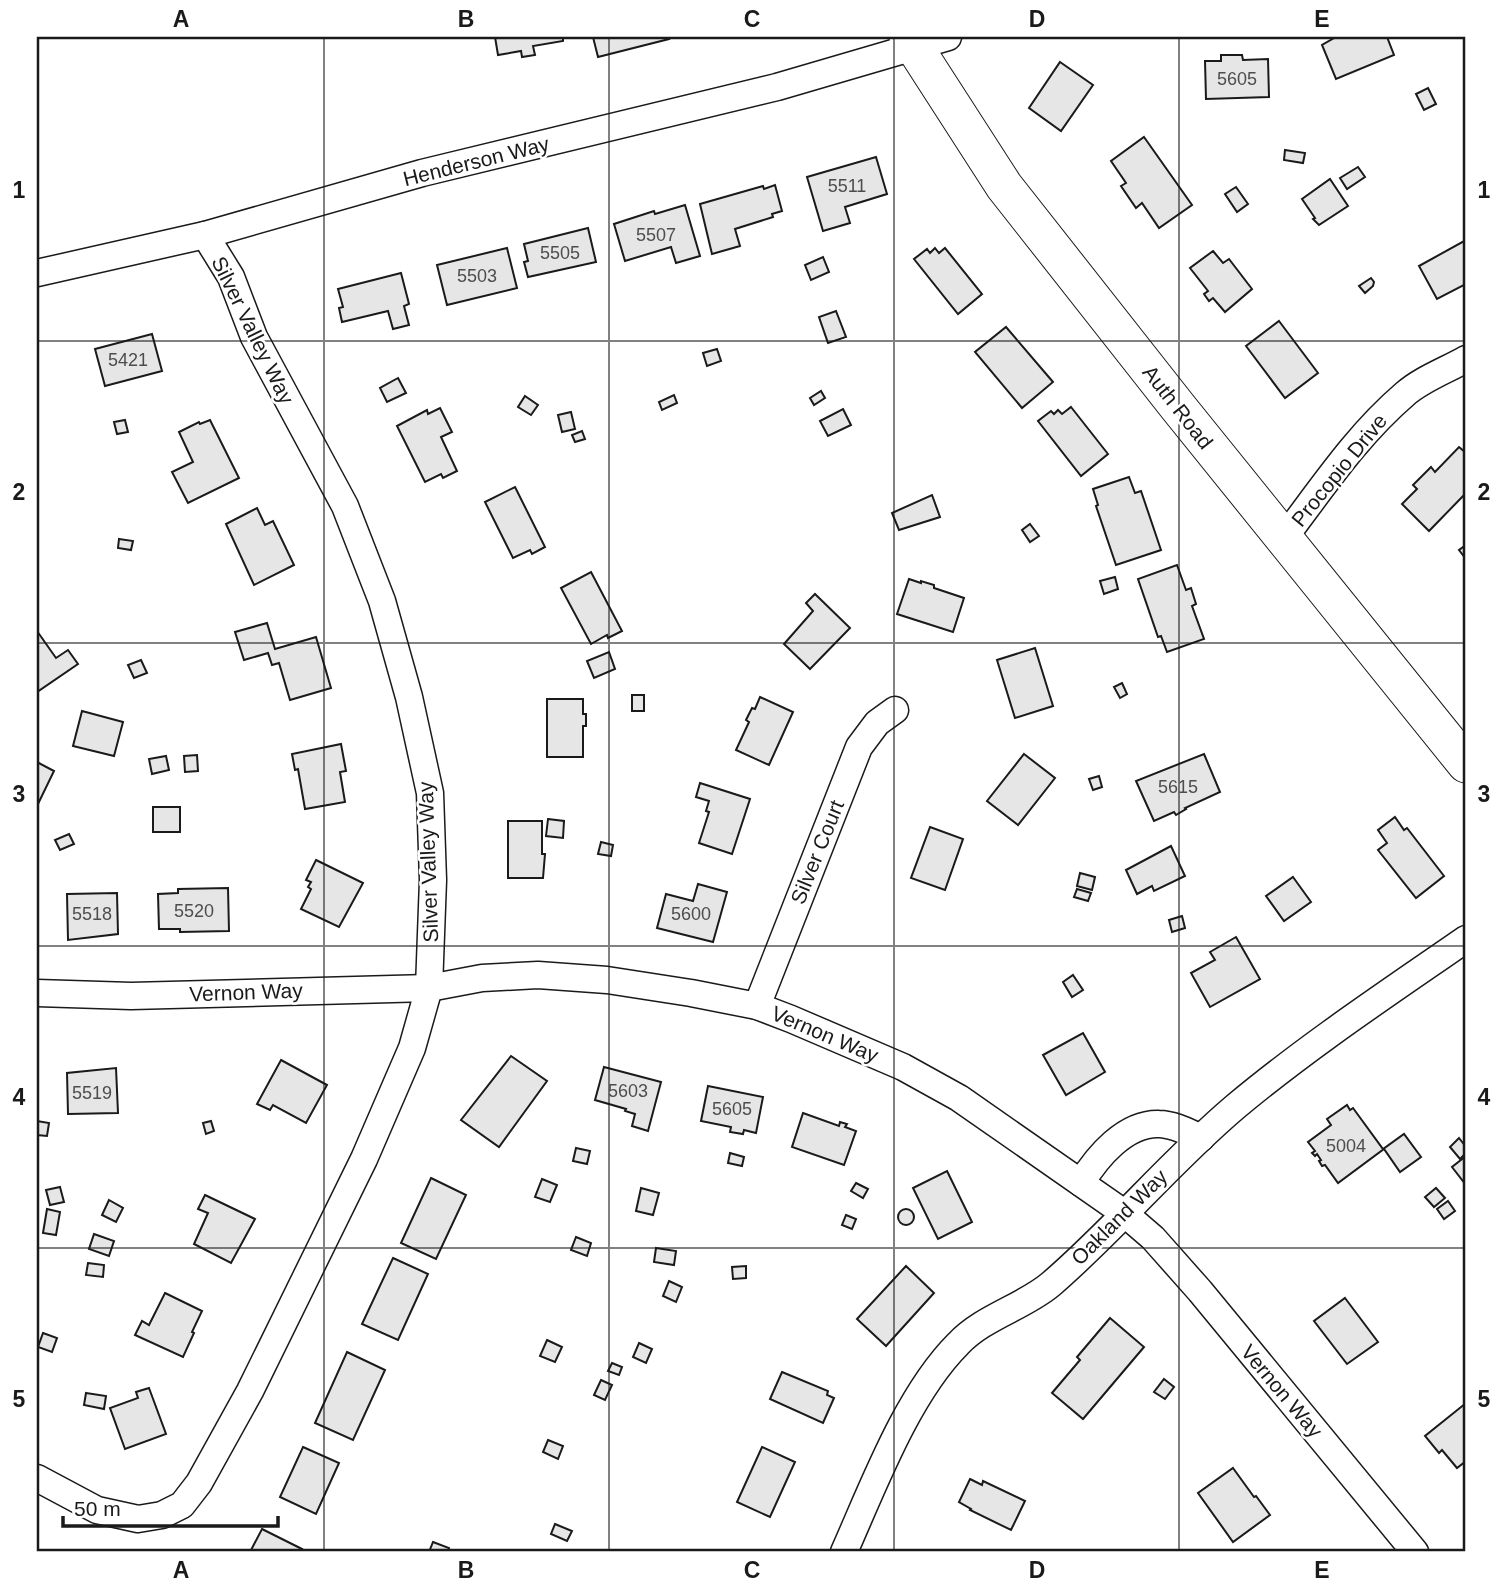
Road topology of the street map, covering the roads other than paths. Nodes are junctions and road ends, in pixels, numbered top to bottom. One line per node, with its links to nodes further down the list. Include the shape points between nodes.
1 (924, 41): 2 (street, Henderson Way, via 777,87 422,173); 5 (main road, Auth Road, via 1004,186)
2 (205, 235): 3 (street, Henderson Way); 9 (street, Silver Valley Way, via 231,277 254,337 345,506 382,601 430,793)
3 (37, 273)
4 (1466, 359): 5 (street, Procopio Drive, via 1407,392 1370,428)
5 (1284, 538): 7 (main road, Auth Road)
6 (895, 710): 11 (street, Silver Court, via 877,723 859,747)
7 (1461, 745)
8 (1466, 939): 12 (street, Oakland Way, via 1355,1016)
9 (429, 988): 10 (street, Vernon Way, via 131,996); 11 (street, Vernon Way, via 482,978 538,975 607,980); 15 (street, Silver Valley Way, via 412,1048 365,1159 200,1483 182,1505 162,1516 138,1519 97,1510)
10 (37, 993)
11 (757, 1006): 13 (street, Vernon Way, via 891,1062 959,1098)
12 (1201, 1138): 13 (street, via 1171,1126 1145,1126 1103,1153); 14 (street, Oakland Way)
13 (1082, 1183): 14 (street, Vernon Way)
14 (1124, 1213): 16 (street, Oakland Way, via 1049,1285 959,1342 924,1386); 17 (street, Vernon Way, via 1200,1290)
15 (37, 1478)
16 (844, 1552)
17 (1415, 1552)

